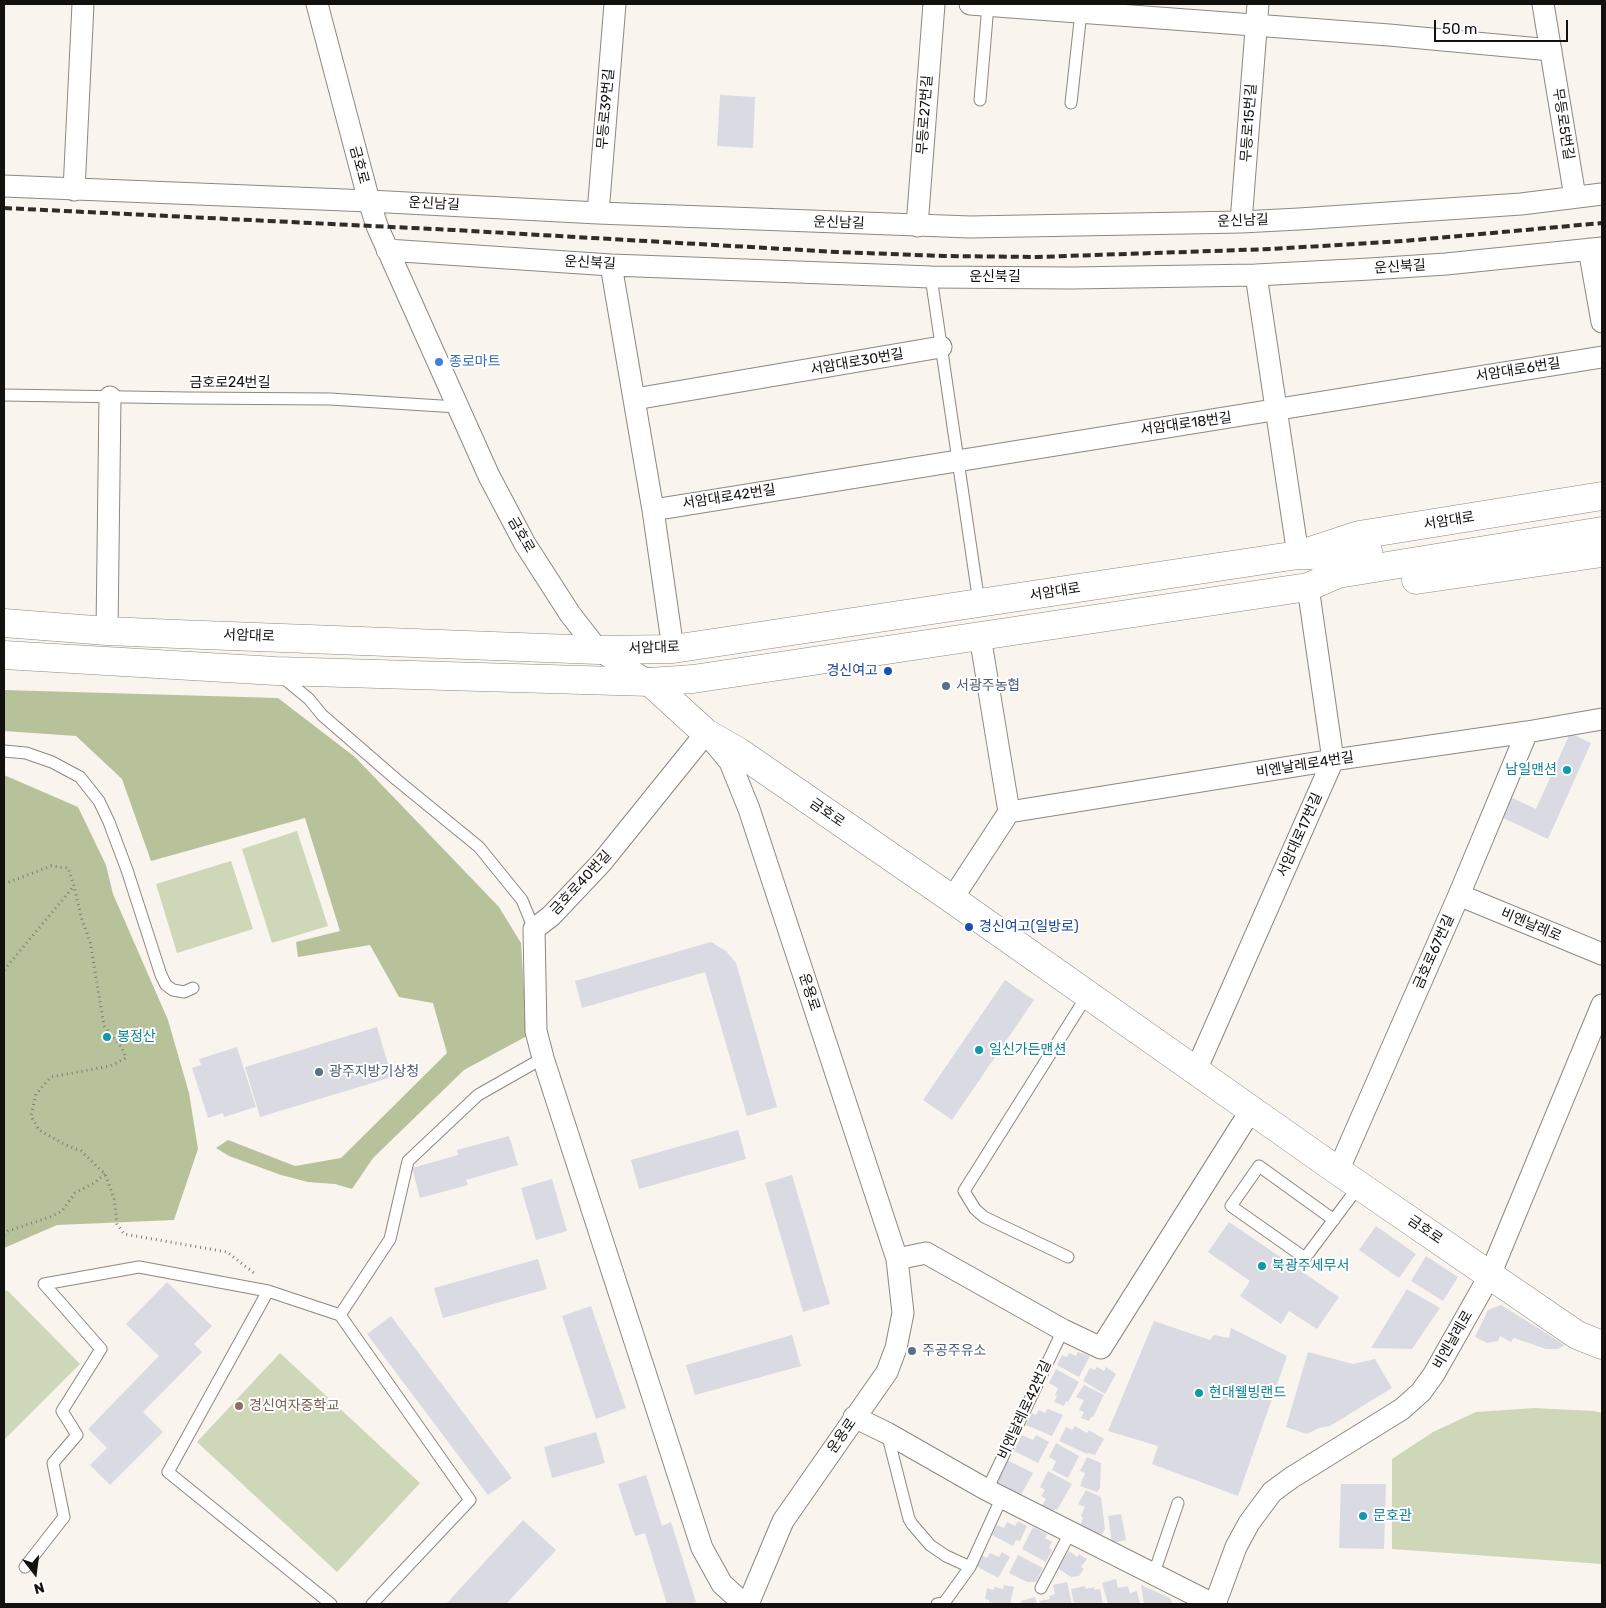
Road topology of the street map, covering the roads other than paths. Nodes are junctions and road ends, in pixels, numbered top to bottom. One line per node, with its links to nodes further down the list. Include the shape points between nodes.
1 (83, 4): 14 (street)
2 (317, 4): 17 (street, 금호로)
3 (615, 4): 18 (street, 무등로39번길)
4 (934, 4): 20 (street, 무등로27번길)
5 (979, 4): 8 (street); 11 (lane)
6 (1258, 4): 9 (street, 무등로15번길)
7 (1543, 4): 10 (street, 무등로5번길)
8 (1080, 12): 9 (street); 12 (lane)
9 (1256, 25): 10 (street); 19 (street, 무등로15번길)
10 (1551, 50): 16 (street, 무등로5번길)
11 (980, 100)
12 (1071, 103)
13 (4, 186): 14 (street, 운신남길)
14 (74, 190): 17 (street, 운신남길)
15 (1602, 194): 16 (street, 운신남길)
16 (1575, 197): 19 (street, 운신남길, via 1511,205)
17 (369, 201): 18 (street, 운신남길); 22 (street, 금호로)
18 (598, 213): 20 (street, 운신남길)
19 (1241, 222): 20 (street, 운신남길)
20 (917, 226)
21 (1596, 248): 24 (street, 운신북길, via 1446,264); 26 (street)
22 (387, 250): 23 (street, 운신북길); 33 (street, 금호로)
23 (611, 265): 25 (street, 운신북길); 32 (street)
24 (1256, 275): 25 (street, 운신북길); 34 (street)
25 (930, 277): 27 (lane)
26 (1602, 322)
27 (941, 347): 32 (street, 서암대로30번길); 35 (lane)
28 (1602, 357): 29 (street, 서암대로6번길)
29 (1435, 384): 34 (street, 서암대로18번길)
30 (4, 395): 31 (lane, 금호로24번길)
31 (110, 397): 33 (lane, 금호로24번길, via 330,399); 46 (street)
32 (635, 399): 37 (street)
33 (457, 407): 49 (street, 금호로, via 525,544 570,614)
34 (1275, 410): 35 (street, 서암대로18번길); 41 (street)
35 (957, 460): 37 (street, 서암대로42번길); 44 (lane)
36 (1602, 496): 41 (main road, 서암대로, via 1359,535)
37 (653, 510): 48 (street)
38 (1602, 515): 42 (main road)
39 (1602, 531): 42 (main road)
40 (1602, 553): 43 (main road, via 1337,592)
41 (1298, 555): 42 (main road, 서암대로); 44 (main road, 서암대로)
42 (1336, 565): 43 (main road)
43 (1308, 587): 47 (main road); 57 (street)
44 (979, 603): 48 (main road, 서암대로)
45 (4, 623): 46 (main road, 서암대로)
46 (107, 631): 49 (main road, 서암대로)
47 (980, 636): 52 (main road, via 693,679); 58 (street)
48 (673, 649): 49 (main road, 서암대로)
49 (598, 650): 52 (street, 금호로)
50 (4, 655): 51 (main road)
51 (276, 671): 52 (main road); 61 (lane, via 397,780 480,847 522,900)
52 (650, 682): 55 (main road, 금호로)
53 (1602, 719): 54 (street, 비엔날레로4번길)
54 (1527, 732): 57 (street, 비엔날레로4번길); 59 (street, 금호로67번길)
55 (706, 733): 60 (main road, 금호로, via 739,752); 61 (street, 금호로40번길, via 602,862 551,916); 72 (street, 운용로, via 730,762 749,809)
56 (4, 750): 63 (lane, via 26,753 80,776 99,801 109,822 166,985 184,992)
57 (1333, 760): 58 (street, 비엔날레로4번길); 67 (street, 서암대로17번길)
58 (1009, 812): 60 (street)
59 (1459, 895): 62 (street, 비엔날레로); 69 (street, 금호로67번길)
60 (952, 899): 64 (main road, 금호로)
61 (534, 929): 66 (street, via 536,1030)
62 (1602, 954)
63 (194, 988)
64 (1088, 994): 67 (main road, 금호로); 71 (lane, via 964,1192 984,1217)
65 (1602, 1005): 73 (street, 비엔날레로)
66 (544, 1058): 75 (lane, via 478,1095 408,1162 390,1239); 89 (street, via 702,1548 722,1584)
67 (1196, 1070): 68 (main road, 금호로)
68 (1251, 1110): 69 (main road, 금호로); 76 (street, via 1101,1348)
69 (1348, 1178): 70 (lane); 73 (main road, 금호로)
70 (1334, 1220): 70 (lane, via 1305,1258 1230,1206 1259,1166)
71 (1068, 1257)
72 (897, 1259): 76 (street, via 926,1254); 78 (street, 운용로, via 903,1313 896,1348 887,1372)
73 (1490, 1275): 77 (main road, 금호로, via 1578,1335); 91 (street, 비엔날레로, via 1421,1392 1387,1419 1272,1492 1236,1547)
74 (272, 1292): 75 (lane); 84 (lane, via 139,1267 44,1284 101,1349 62,1411 77,1435 53,1463 64,1517); 87 (lane, via 168,1472)
75 (340, 1315): 88 (lane, via 470,1500)
76 (1063, 1330): 80 (lane, 비엔날레로42번길)
77 (1602, 1345)
78 (854, 1417): 79 (street); 89 (street, 운용로, via 783,1521)
79 (887, 1433): 80 (street); 83 (lane, via 909,1519 930,1545)
80 (995, 1493): 82 (street); 83 (lane, 비엔날레로42번길)
81 (1178, 1502): 85 (lane)
82 (1071, 1531): 85 (street); 86 (lane)
83 (970, 1566): 90 (lane, 비엔날레로42번길, via 944,1602)
84 (25, 1567)
85 (1154, 1573): 91 (street)
86 (1041, 1588)
87 (331, 1604)
88 (372, 1604)
89 (746, 1604)
90 (937, 1604)
91 (1214, 1604)

